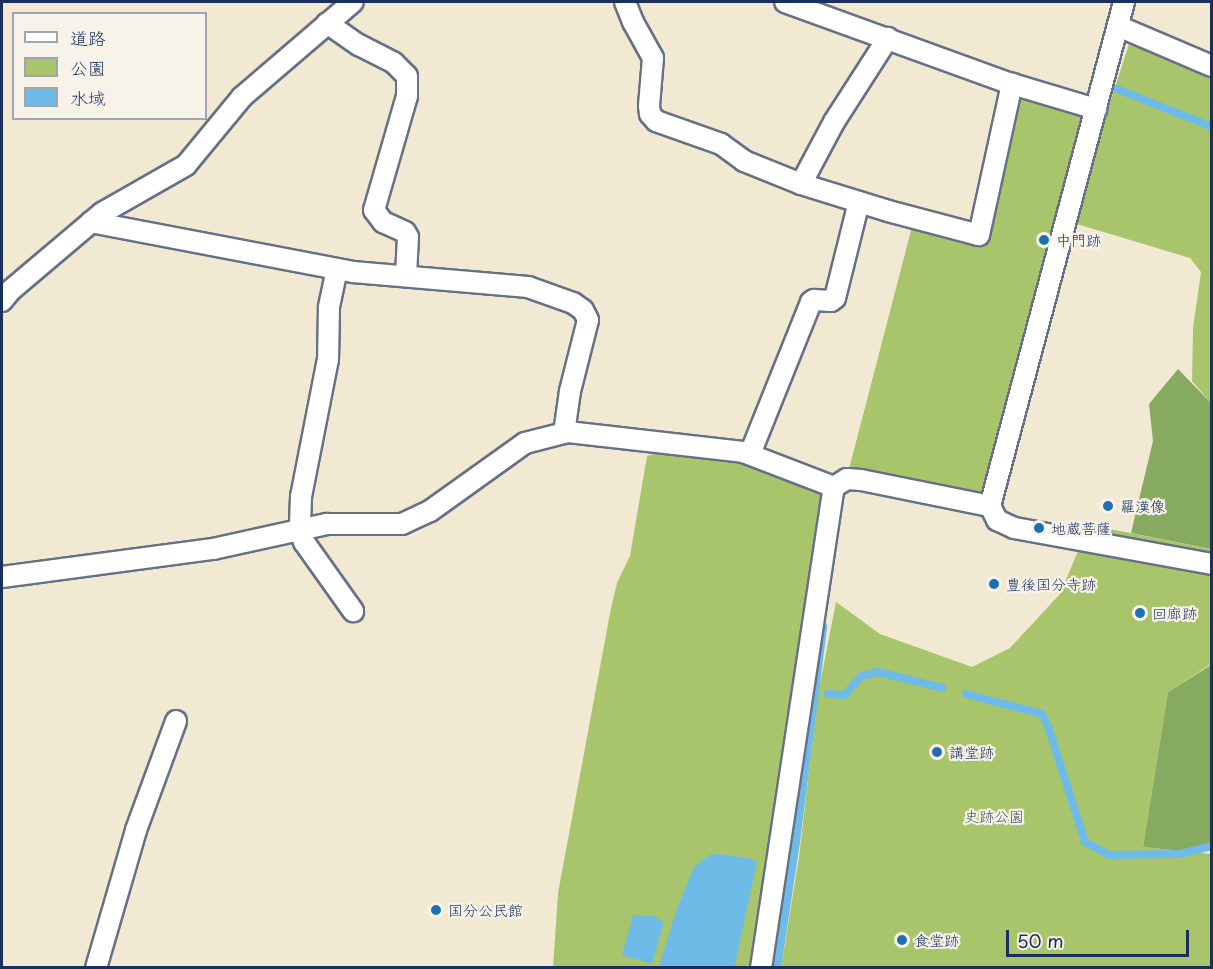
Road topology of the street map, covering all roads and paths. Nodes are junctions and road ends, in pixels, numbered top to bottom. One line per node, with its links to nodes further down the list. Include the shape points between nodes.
1 (353, 2): 5 (street)
2 (625, 2): 11 (street, via 653,58 649,106 652,117 721,144 744,161)
3 (785, 2): 7 (street)
4 (1124, 2): 6 (street)
5 (327, 23): 13 (street, via 242,97 186,165); 15 (street, via 394,63 407,76 407,96 374,210 382,222 408,237)
6 (1118, 26): 8 (street); 10 (street)
7 (888, 38): 9 (street); 11 (street, via 834,122)
8 (1212, 66)
9 (1012, 84): 10 (street); 12 (street, via 979,234)
10 (1096, 110): 20 (street)
11 (801, 184): 12 (street)
12 (859, 202): 18 (street, via 835,298 811,302)
13 (91, 222): 14 (street); 16 (street)
14 (337, 268): 15 (street); 21 (street, via 329,308 328,359 302,496)
15 (406, 276): 17 (street, via 528,287 583,310 588,320)
16 (2, 301)
17 (564, 433): 18 (street, via 594,433); 21 (street, via 525,443 430,511 402,525 354,523)
18 (750, 454): 19 (street)
19 (834, 487): 20 (street, via 847,479 861,480); 27 (street)
20 (990, 506): 22 (street, via 997,520 1014,528)
21 (300, 528): 23 (street, via 213,549); 24 (street, via 304,542)
22 (1212, 564)
23 (2, 577)
24 (352, 611)
25 (176, 721): 26 (street, via 136,830)
26 (96, 968)
27 (761, 968)

